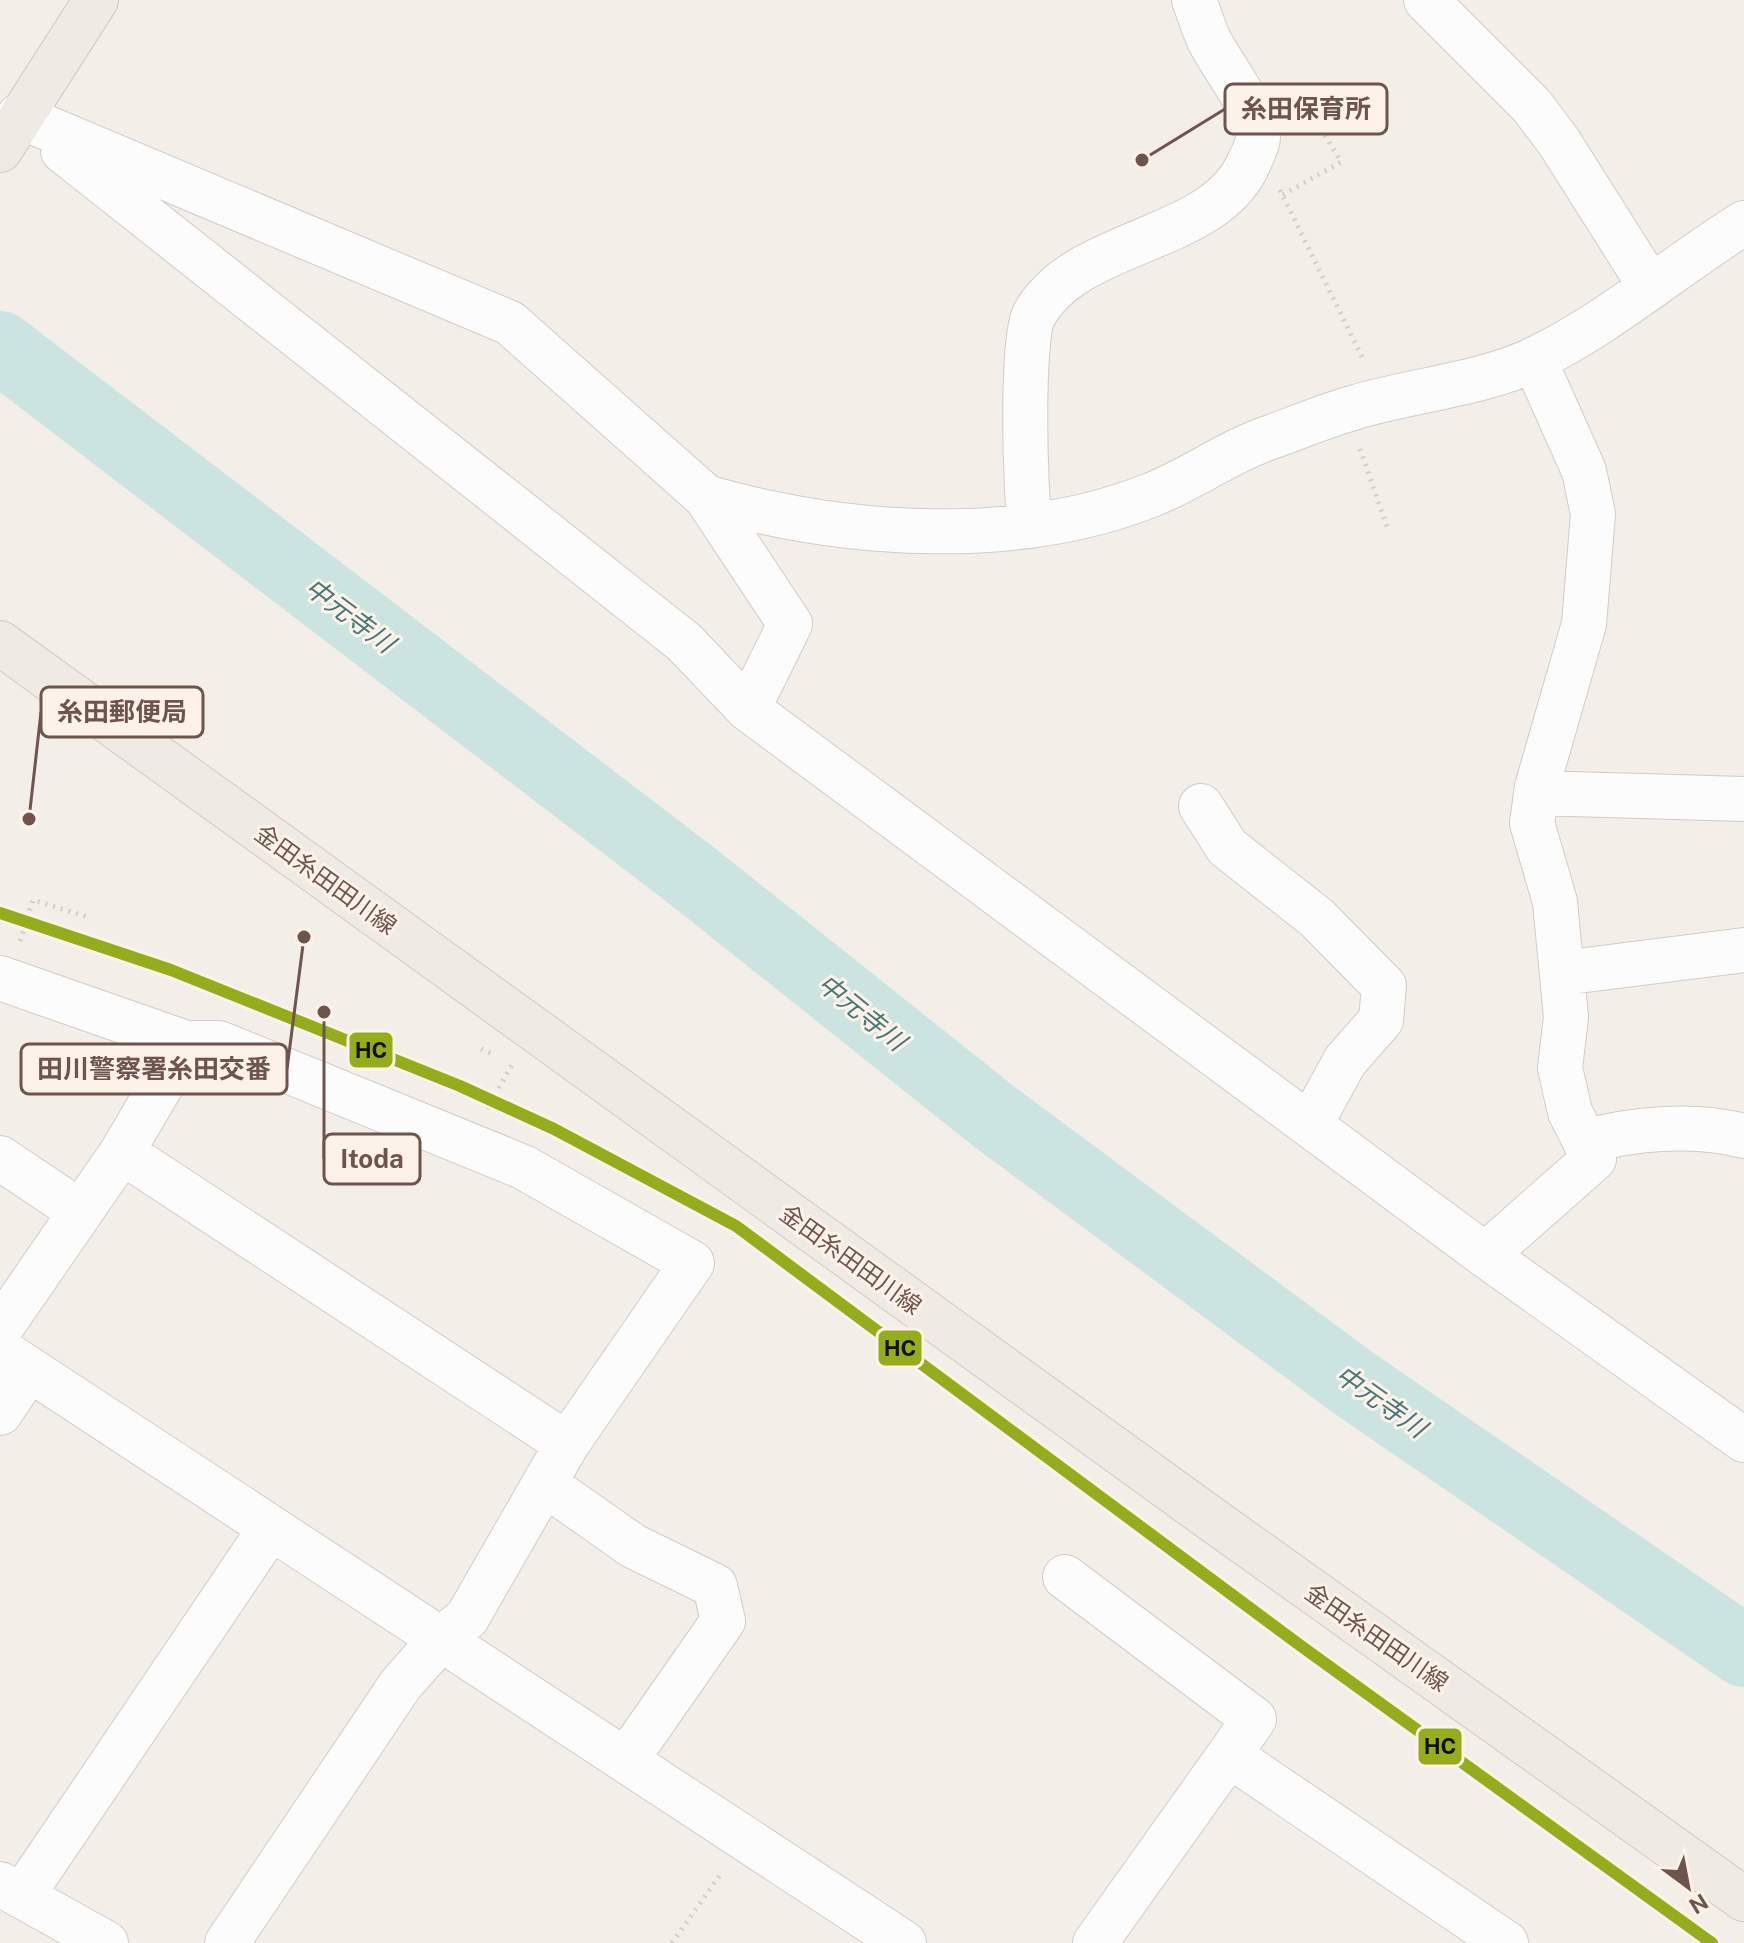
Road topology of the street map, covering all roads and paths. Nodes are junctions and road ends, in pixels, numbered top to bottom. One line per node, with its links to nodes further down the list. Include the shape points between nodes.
1 (96, 0): 4 (main road)
2 (1194, 0): 5 (street, via 1208,38 1249,111)
3 (1426, 0): 8 (street, via 1532,106)
4 (6, 123): 11 (street, via 510,323); 15 (street, via 684,642)
5 (1255, 147): 6 (path); 6 (path, via 1298,120 1320,127 1341,162); 12 (street, via 1244,176 1222,201 1079,271 1049,292 1032,318 1025,352)
6 (1283, 195): 10 (path)
7 (1744, 223): 8 (street)
8 (1650, 286): 9 (street)
9 (1534, 359): 10 (street); 16 (street, via 1584,471 1593,514 1584,624)
10 (1364, 406): 12 (street, via 1257,442 1151,495); 13 (path)
11 (706, 497): 12 (street, via 831,526 918,532); 15 (street, via 790,624)
12 (1030, 526)
13 (1389, 532)
14 (0, 643): 46 (main road, 金田糸田田川線)
15 (748, 709): 26 (street)
16 (1537, 793): 17 (street); 22 (street, via 1532,823 1555,902)
17 (1744, 799)
18 (1201, 806): 26 (street, via 1227,847 1317,918 1384,986 1381,1020 1345,1061)
19 (91, 918): 21 (path, via 33,900)
20 (1744, 950): 22 (street)
21 (10, 961): 23 (street)
22 (1562, 973): 28 (street, via 1566,1017 1560,1068 1570,1112)
23 (186, 1043): 29 (street); 37 (street, via 219,1043 523,1167 692,1263)
24 (481, 1049): 25 (path, via 513,1064)
25 (484, 1115)
26 (1310, 1125): 32 (street)
27 (1744, 1136): 28 (street, via 1720,1129 1616,1133)
28 (1585, 1142): 32 (street, via 1594,1159)
29 (122, 1152): 31 (street); 37 (street)
30 (0, 1158): 31 (street)
31 (79, 1211): 33 (street)
32 (1485, 1255): 36 (street)
33 (0, 1329)
34 (14, 1361): 35 (street); 39 (street)
35 (0, 1413)
36 (1744, 1440)
37 (567, 1444): 38 (street)
38 (545, 1484): 41 (street, via 467,1618); 43 (street, via 633,1546 715,1586 723,1621)
39 (270, 1529): 41 (street); 45 (street)
40 (1065, 1577): 42 (street, via 1254,1719)
41 (440, 1640): 43 (street); 48 (street, via 401,1684)
42 (1229, 1755): 51 (street); 52 (street)
43 (626, 1760): 44 (street)
44 (745, 1838): 49 (path); 50 (street)
45 (11, 1890): 47 (street)
46 (1744, 1899)
47 (106, 1943)
48 (227, 1943)
49 (672, 1943)
50 (904, 1943)
51 (1095, 1943)
52 (1506, 1943)

